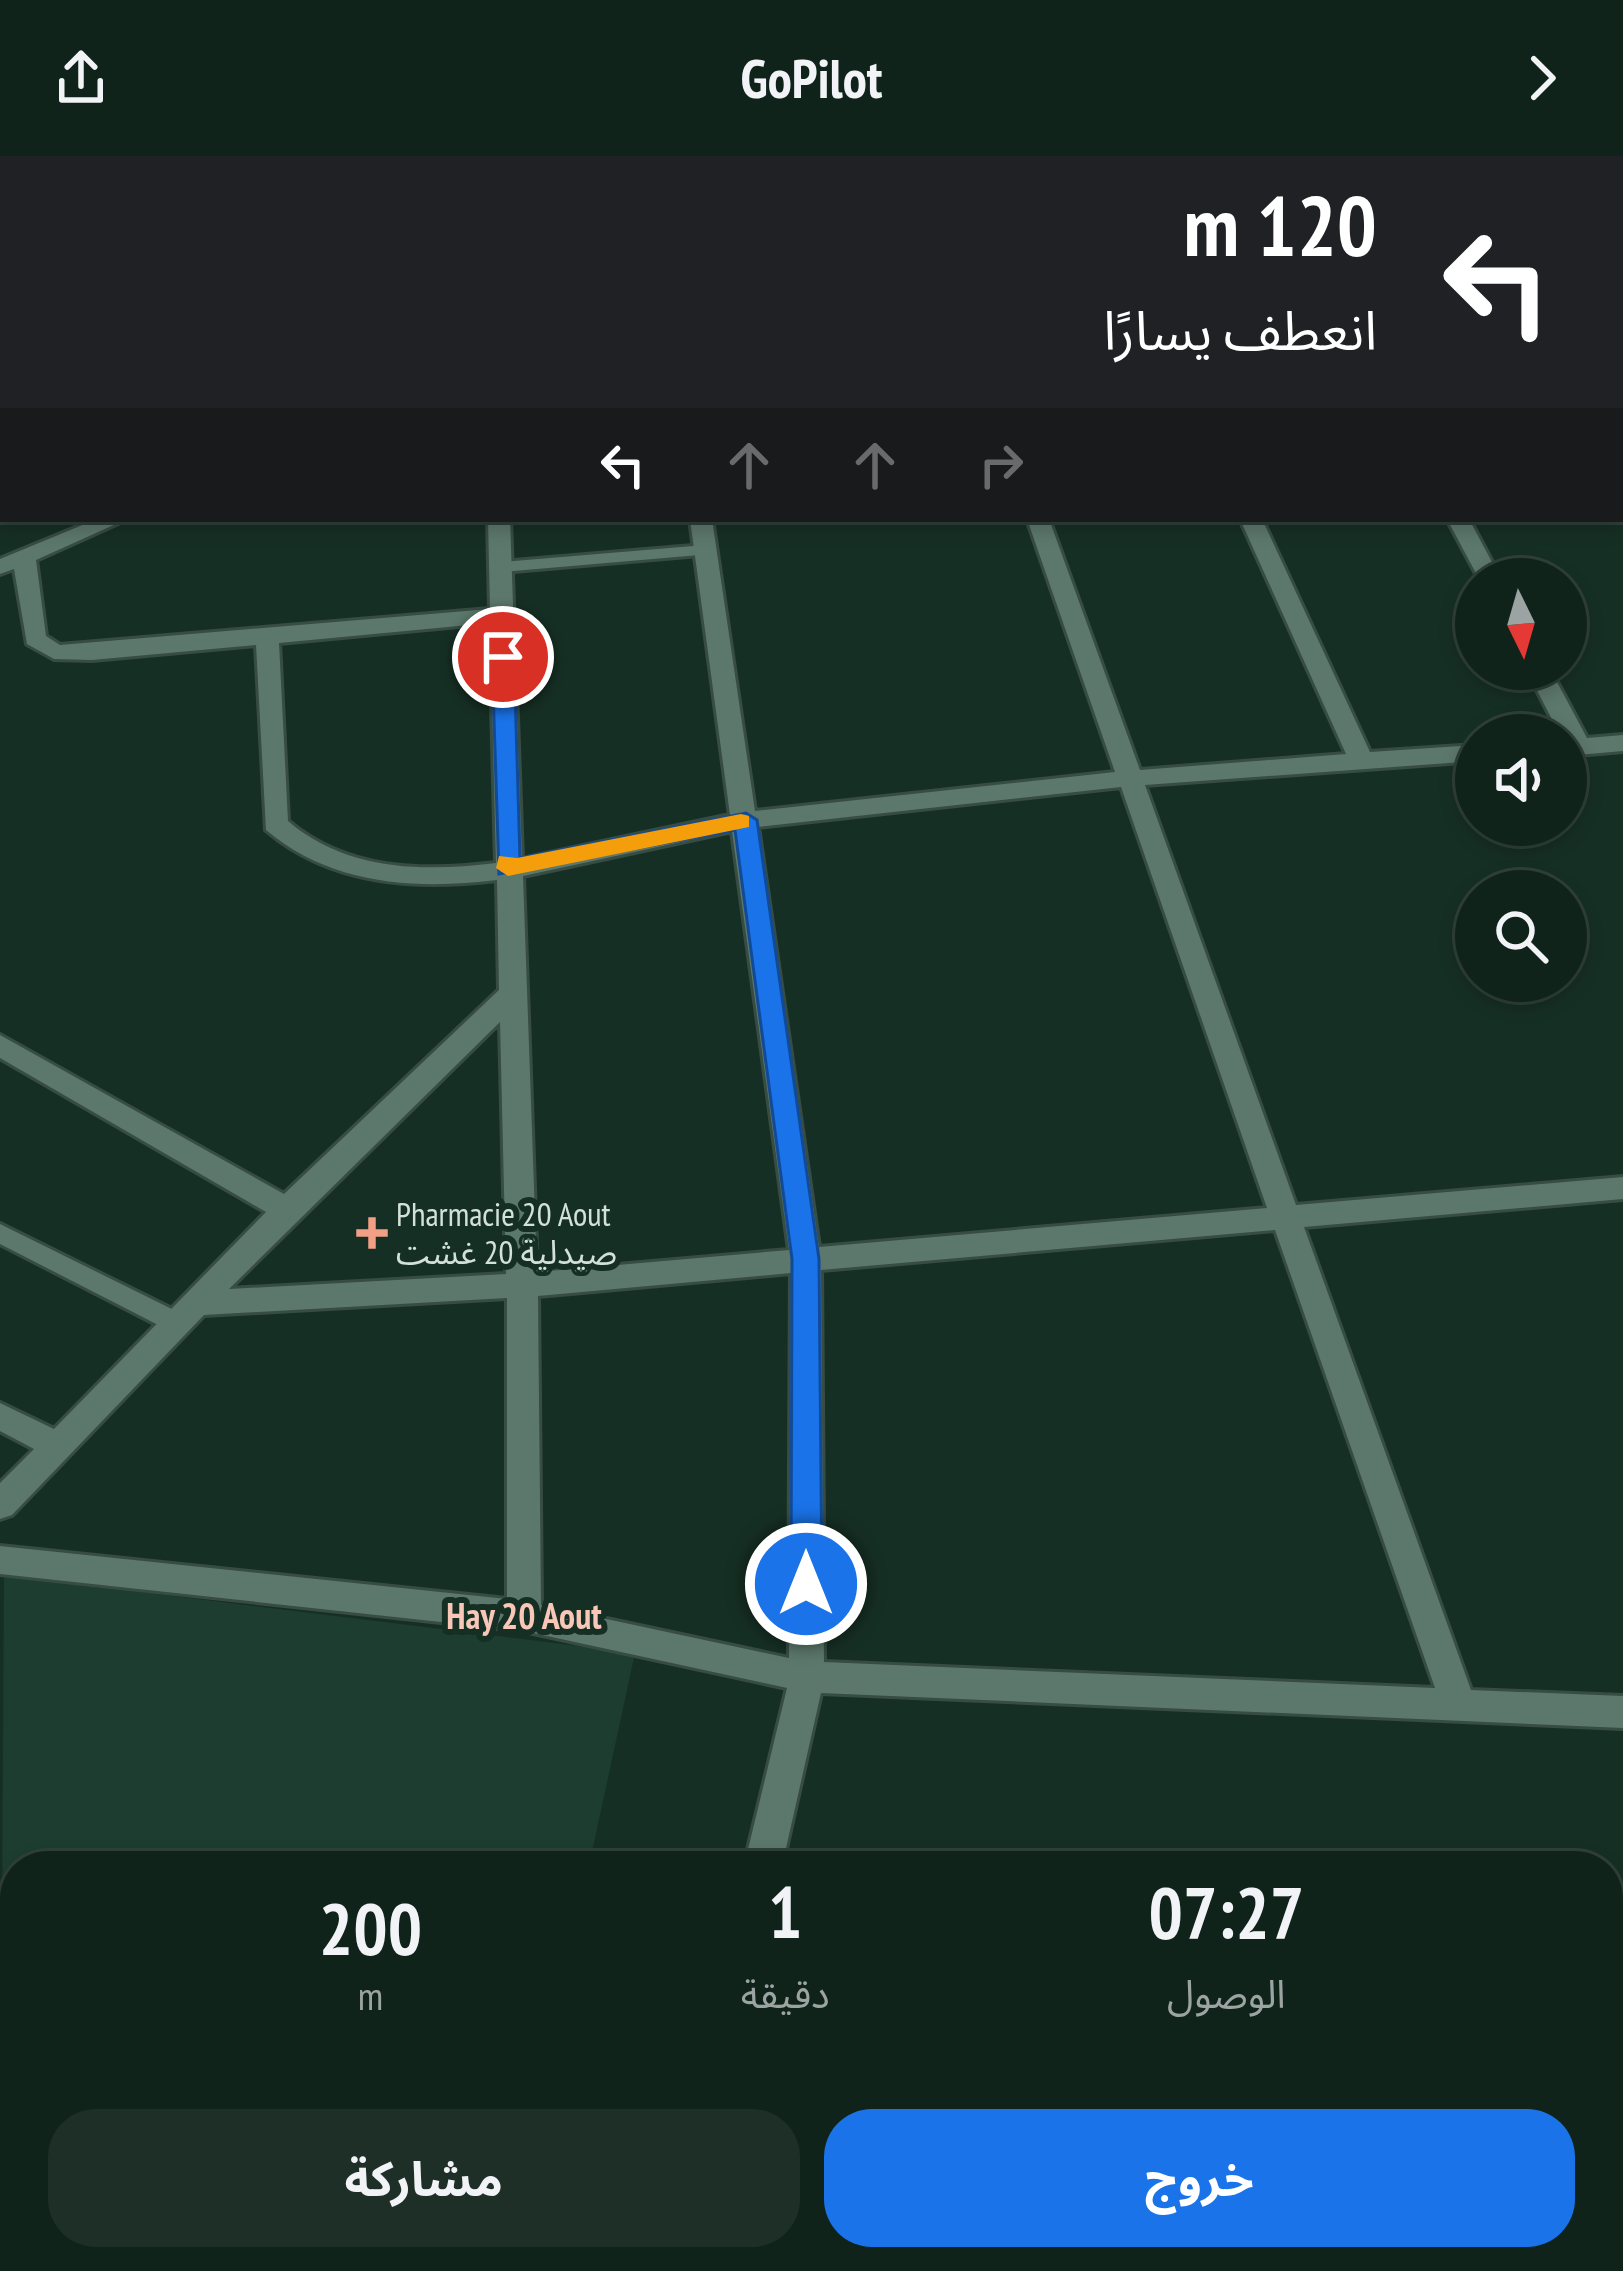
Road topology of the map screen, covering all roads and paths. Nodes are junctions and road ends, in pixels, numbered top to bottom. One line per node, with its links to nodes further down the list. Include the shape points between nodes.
1 (109, 522): 7 (street)
2 (500, 522): 10 (street)
3 (1039, 522): 17 (street)
4 (1252, 522): 16 (street)
5 (1460, 522): 8 (street)
6 (703, 535): 10 (lane); 18 (street)
7 (24, 556): 9 (street); 12 (street, via 34,639 54,652)
8 (1479, 558)
9 (0, 567)
10 (501, 567): 11 (street)
11 (502, 615): 12 (street); 19 (street)
12 (267, 636): 19 (street, via 275,824 328,862 436,876)
13 (1623, 743): 14 (street)
14 (1587, 746)
15 (1455, 755): 16 (street)
16 (1362, 760): 17 (street)
17 (1130, 779): 18 (street); 24 (street)
18 (746, 820): 19 (street); 26 (street)
19 (508, 868): 20 (street)
20 (511, 995): 23 (street); 27 (street)
21 (0, 1045): 23 (street)
22 (1623, 1188): 24 (street)
23 (287, 1210): 28 (street)
24 (1286, 1216): 26 (street); 35 (street)
25 (0, 1233): 28 (lane)
26 (806, 1259): 27 (street); 34 (street)
27 (522, 1285): 28 (street); 33 (street)
28 (190, 1313): 30 (street)
29 (0, 1416): 30 (street)
30 (56, 1445): 31 (street)
31 (0, 1505)
32 (0, 1560): 33 (street)
33 (524, 1616): 34 (street)
34 (807, 1677): 35 (street); 37 (street)
35 (1457, 1703): 36 (street)
36 (1623, 1712)
37 (767, 1851)

